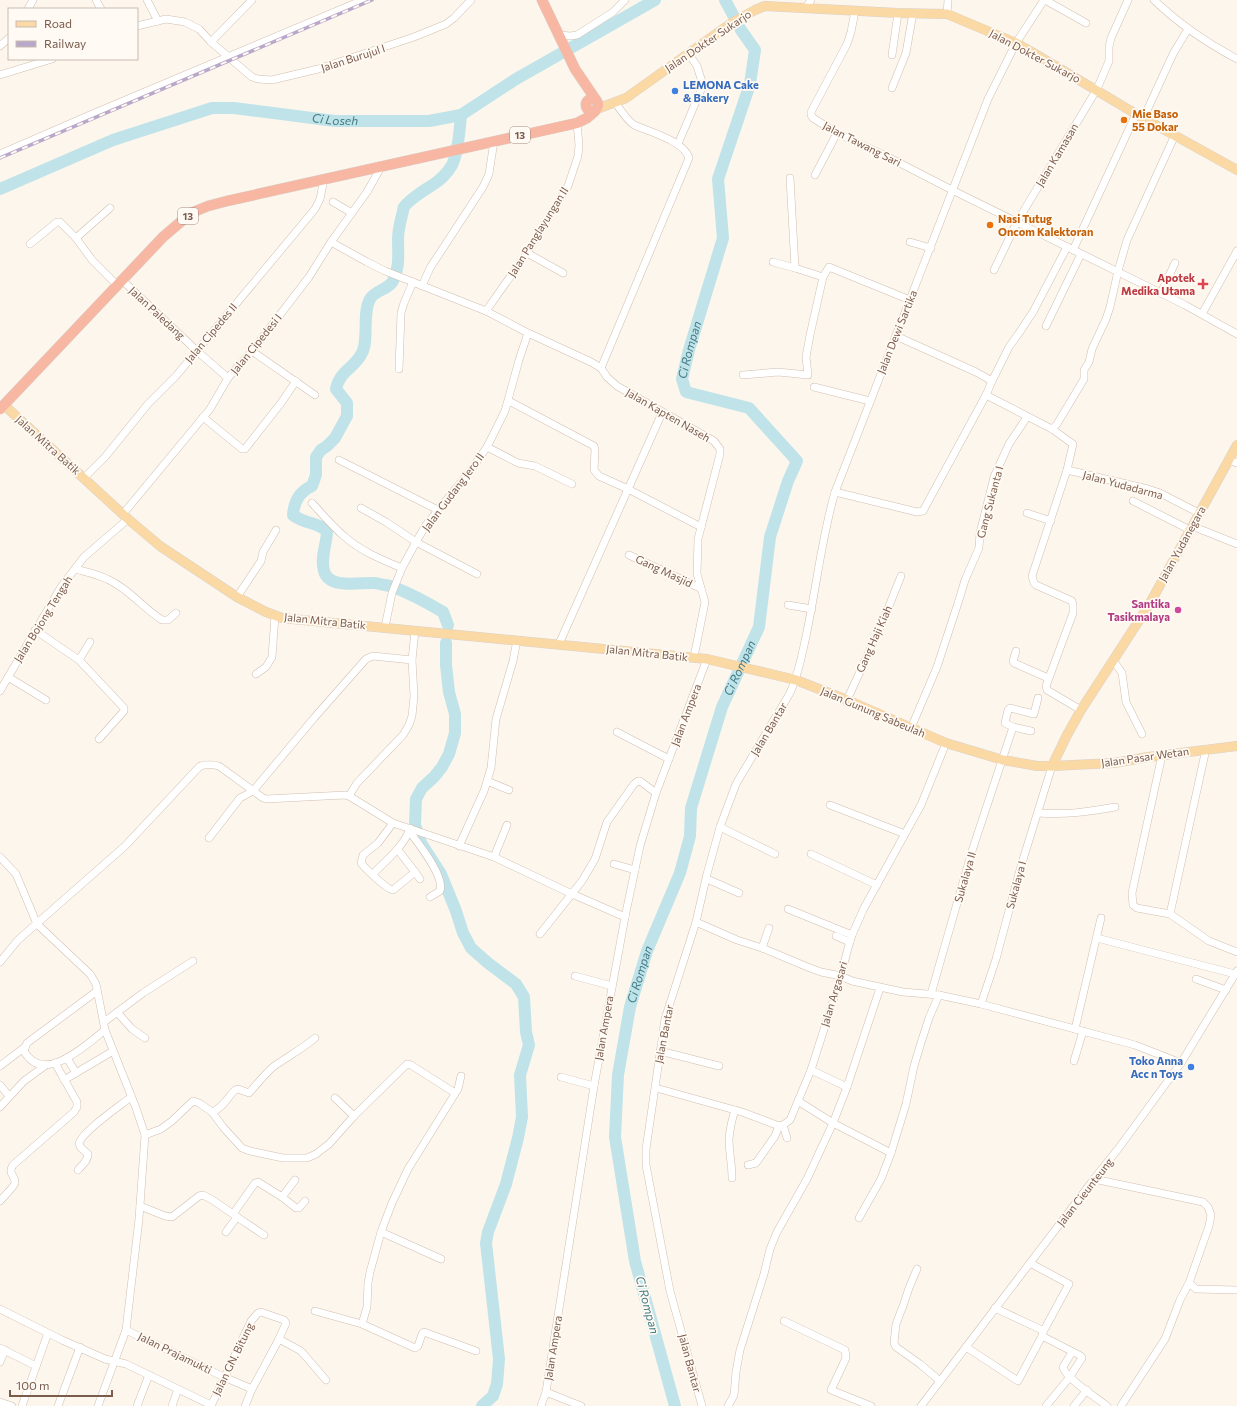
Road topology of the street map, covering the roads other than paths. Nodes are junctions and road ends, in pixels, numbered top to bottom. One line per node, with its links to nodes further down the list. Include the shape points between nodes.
1 (146, 0): 17 (street)
2 (252, 0): 23 (street)
3 (363, 0): 28 (street)
4 (471, 0): 28 (street, Jalan Burujul I, via 446,24 414,37 318,69 272,80 252,77)
5 (542, 0): 21 (highway)
6 (625, 0): 21 (street, via 613,12 577,35)
7 (948, 0): 16 (street)
8 (1045, 0): 18 (street); 24 (street, Jalan Dewi Sartika)
9 (1128, 0): 33 (street, Jalan Kamasan, via 1111,38 1108,61)
10 (1154, 0): 20 (street)
11 (767, 3): 12 (main road, Jalan Dokter Sukarjo); 26 (main road, Jalan Dokter Sukarjo, via 730,24)
12 (808, 4): 13 (main road, Jalan Dokter Sukarjo)
13 (855, 11): 14 (main road, Jalan Dokter Sukarjo); 39 (street, Jalan Tawang Sari, via 847,44 811,112 813,118)
14 (898, 13): 15 (main road, Jalan Dokter Sukarjo); 27 (street)
15 (913, 13): 16 (main road, Jalan Dokter Sukarjo); 32 (street, via 906,54)
16 (947, 14): 24 (main road, Jalan Dokter Sukarjo)
17 (158, 21): 19 (street, Jalan Burujul I); 23 (street, Jalan Burujul I, via 166,19 185,22 199,29)
18 (1086, 23)
19 (138, 26)
20 (1188, 29): 29 (street); 37 (street)
21 (561, 38): 36 (highway)
22 (8, 39): 25 (street)
23 (211, 42): 28 (street, Jalan Burujul I)
24 (1016, 43): 33 (main road, Jalan Dokter Sukarjo); 49 (street, Jalan Dewi Sartika, via 988,99)
25 (0, 46)
26 (688, 53): 34 (main road, Jalan Dokter Sukarjo); 42 (street, via 697,66 704,85)
27 (892, 55)
28 (229, 57): 43 (street)
29 (1237, 59)
30 (49, 60): 31 (street)
31 (0, 75)
32 (892, 88)
33 (1096, 89): 37 (main road, Jalan Dokter Sukarjo); 53 (street, Jalan Kamasan)
34 (626, 98): 35 (main road, Jalan Dokter Sukarjo); 36 (main road, Jalan Dokter Sukarjo)
35 (615, 102): 36 (main road, Jalan Dokter Sukarjo); 42 (street, via 634,125)
36 (593, 105): 38 (highway, via 581,114)
37 (1140, 116): 40 (main road, Jalan Dokter Sukarjo); 59 (street)
38 (577, 123): 41 (highway, 13); 61 (street, Jalan Panglayungan II, via 579,145 573,173 560,200)
39 (837, 133): 46 (street); 49 (street, Jalan Tawang Sari)
40 (1175, 135): 45 (main road, Jalan Dokter Sukarjo); 67 (street, via 1127,240)
41 (494, 141): 44 (highway, 13); 72 (street, via 484,187 430,268)
42 (678, 144): 83 (street, via 687,153 688,161)
43 (0, 154)
44 (381, 167): 48 (highway, 13); 52 (street, Jalan Cipedesi I)
45 (1237, 170)
46 (815, 176)
47 (790, 178): 65 (street)
48 (324, 179): 71 (highway, 13, via 217,204 191,214 164,237); 81 (street, Jalan Cipedes II, via 315,209)
49 (952, 190): 53 (street, Jalan Tawang Sari); 58 (street, Jalan Dewi Sartika)
50 (333, 202): 52 (street)
51 (110, 208): 54 (street)
52 (352, 214): 55 (street, Jalan Cipedesi I)
53 (1017, 222): 59 (street, Jalan Tawang Sari); 66 (street, Jalan Kamasan)
54 (76, 238): 57 (street, Jalan Paledang, via 62,222 59,222); 71 (street, Jalan Paledang, via 92,260)
55 (332, 242): 70 (street, Jalan Kapten Naseh, via 385,271); 82 (street, Jalan Cipedesi I, via 309,277)
56 (910, 242): 58 (street)
57 (30, 244)
58 (931, 248): 74 (street, Jalan Dewi Sartika)
59 (1070, 248): 62 (street, Jalan Tawang Sari); 88 (street, via 1033,312 1008,347)
60 (1237, 251): 76 (street)
61 (527, 253): 68 (street); 75 (street, Jalan Panglayungan II)
62 (1081, 254): 67 (street, Jalan Tawang Sari); 77 (street)
63 (773, 262): 65 (street)
64 (1175, 263): 73 (street)
65 (795, 268): 69 (street)
66 (994, 270)
67 (1118, 271): 73 (street, Jalan Tawang Sari); 98 (street, via 1110,307 1084,370 1084,379)
68 (563, 273)
69 (823, 277): 74 (street, via 830,267); 85 (street, via 807,351 808,375 778,372)
70 (413, 282): 72 (street, Jalan Kapten Naseh); 84 (street, via 401,314)
71 (120, 283): 81 (street, Jalan Paledang); 94 (highway, 13)
72 (422, 286): 75 (street, Jalan Kapten Naseh)
73 (1161, 293): 76 (street, Jalan Tawang Sari)
74 (910, 300): 80 (street, Jalan Dewi Sartika)
75 (486, 311): 78 (street, Jalan Kapten Naseh)
76 (1202, 314): 79 (street, Jalan Tawang Sari)
77 (1046, 326)
78 (528, 333): 83 (street, Jalan Kapten Naseh); 92 (street, Jalan Gudang Jero II)
79 (1237, 334)
80 (896, 336): 88 (street); 93 (street, Jalan Dewi Sartika)
81 (197, 351): 86 (street, Jalan Paledang); 104 (street, Jalan Cipedes II)
82 (252, 351): 86 (street, Jalan Cipedesi I); 87 (street)
83 (601, 368): 95 (street, Jalan Kapten Naseh, via 606,377 617,386)
84 (399, 369)
85 (743, 375)
86 (228, 378): 96 (street, Jalan Cipedesi I)
87 (296, 381): 90 (street); 96 (street, via 245,449)
88 (992, 381): 91 (street)
89 (814, 386): 93 (street)
90 (315, 395)
91 (986, 395): 97 (street); 107 (street, via 923,511 917,512)
92 (508, 401): 100 (street, Jalan Gudang Jero II); 106 (street, via 594,446 596,474)
93 (870, 401): 107 (street, Jalan Dewi Sartika)
94 (1, 405): 104 (main road, Jalan Mitra Batik)
95 (662, 413): 106 (street); 116 (street, Jalan Kapten Naseh, via 714,441 720,449)
96 (203, 417): 114 (street, Jalan Cipedesi I)
97 (1028, 417): 98 (street); 154 (street, Gang Sukanta I, via 1009,444 998,467 983,519 979,546 965,580 937,667)
98 (1052, 429): 103 (street, via 1073,444)
99 (1237, 444): 102 (main road, Jalan Yudanegara)
100 (487, 447): 105 (street, via 518,463 535,466); 111 (street, Jalan Gudang Jero II)
101 (339, 460): 111 (street)
102 (1233, 461): 112 (main road, Jalan Yudanegara)
103 (1067, 470): 112 (street, Jalan Yudadarma, via 1148,489); 115 (street)
104 (84, 478): 114 (main road, Jalan Mitra Batik)
105 (572, 484)
106 (628, 490): 116 (street); 137 (street)
107 (835, 492): 129 (street, Jalan Dewi Sartika, via 828,516)
108 (1133, 501): 117 (street)
109 (312, 503): 122 (street, via 335,529 356,546)
110 (361, 508): 119 (street)
111 (438, 510): 119 (street, Jalan Gudang Jero II)
112 (1199, 513): 117 (main road, Jalan Yudanegara)
113 (1027, 514): 115 (street)
114 (126, 517): 123 (street, Jalan Bojong Tengah); 127 (main road, Jalan Mitra Batik, via 160,546)
115 (1051, 520): 146 (street, via 1032,576 1036,585 1072,601 1074,609)
116 (701, 527): 126 (street, Jalan Kapten Naseh, via 697,543)
117 (1191, 528): 120 (street); 143 (main road, Jalan Yudanegara, via 1149,605)
118 (276, 530): 127 (street, via 263,552 261,561)
119 (416, 542): 122 (street, Jalan Gudang Jero II); 124 (street)
120 (1237, 544)
121 (629, 555): 126 (street, Gang Masjid)
122 (402, 568): 132 (street, Jalan Gudang Jero II, via 392,593)
123 (74, 569): 130 (street, via 109,579 162,620 168,620); 133 (street, Jalan Bojong Tengah)
124 (477, 574)
125 (900, 576): 151 (street, Gang Haji Kiah, via 881,626)
126 (700, 588): 139 (street, Jalan Kapten Naseh, via 705,602)
127 (237, 597): 131 (main road, Jalan Mitra Batik)
128 (788, 605): 129 (street)
129 (812, 609): 147 (street, Jalan Dewi Sartika)
130 (176, 613)
131 (275, 616): 132 (main road, Jalan Mitra Batik); 144 (street, via 272,656 266,667)
132 (385, 627): 134 (main road, Jalan Mitra Batik)
133 (35, 630): 141 (street); 145 (street, Jalan Bojong Tengah)
134 (415, 631): 135 (main road, Jalan Mitra Batik); 142 (street)
135 (517, 640): 137 (main road, Jalan Mitra Batik); 166 (street, via 496,719 491,768)
136 (90, 642): 141 (street)
137 (559, 644): 139 (main road, Jalan Mitra Batik)
138 (1016, 651): 146 (street, via 1014,664)
139 (694, 657): 140 (main road, Jalan Gunung Sabeulah)
140 (706, 659): 147 (main road, Jalan Gunung Sabeulah); 163 (street, Jalan Ampera)
141 (79, 660): 158 (street, via 124,709)
142 (412, 660): 168 (street, via 373,656 366,659); 170 (street, via 412,716 404,735 357,783)
143 (1113, 660): 152 (main road, Jalan Yudanegara); 157 (street, via 1122,673 1126,702)
144 (256, 674)
145 (8, 677): 148 (street, Jalan Bojong Tengah); 150 (street)
146 (1048, 678): 152 (street, via 1048,690)
147 (796, 680): 151 (main road, Jalan Gunung Sabeulah); 176 (street, Jalan Bantar, via 736,784)
148 (0, 691)
149 (1038, 698): 153 (street, via 1034,714 1009,709 1005,723)
150 (46, 700)
151 (846, 700): 154 (main road, Jalan Gunung Sabeulah)
152 (1081, 710): 165 (main road, Jalan Yudanegara)
153 (1013, 727): 155 (street); 164 (street, Sukalaya II)
154 (911, 728): 159 (main road, Jalan Gunung Sabeulah)
155 (1031, 731)
156 (617, 732): 163 (street)
157 (1142, 734)
158 (99, 739)
159 (946, 743): 164 (main road, Jalan Gunung Sabeulah); 178 (street, Jalan Argasari, via 921,805)
160 (1237, 746): 161 (main road, Jalan Pasar Wetan)
161 (1206, 749): 162 (main road, Jalan Pasar Wetan); 197 (street)
162 (1162, 755): 165 (main road, Jalan Pasar Wetan, via 1114,763); 197 (street, via 1132,901 1136,908)
163 (669, 759): 169 (street, Jalan Ampera)
164 (1003, 760): 165 (main road, Jalan Gunung Sabeulah); 219 (street, Sukalaya II, via 972,851)
165 (1052, 766): 173 (street, Sukalaya I)
166 (487, 781): 167 (street); 180 (street)
167 (509, 790)
168 (253, 791): 170 (street, via 262,798 270,799); 179 (street, via 240,798); 201 (street, via 219,766 200,766 125,846)
169 (656, 793): 187 (street, Jalan Ampera); 194 (street, via 640,781 634,784 607,822 595,859)
170 (349, 796): 174 (street)
171 (830, 805): 178 (street)
172 (1115, 806): 173 (street, via 1082,813)
173 (1038, 813): 221 (street, Sukalaya I)
174 (393, 823): 177 (street); 189 (street, via 378,843 363,855 361,863)
175 (507, 825): 185 (street)
176 (720, 828): 182 (street); 191 (street, Jalan Bantar)
177 (414, 830): 180 (street); 181 (street); 195 (street, via 434,866 441,886 440,890)
178 (905, 834): 192 (street, Jalan Argasari)
179 (209, 838)
180 (459, 846): 185 (street)
181 (398, 850): 188 (street); 189 (street)
182 (775, 854)
183 (811, 854): 192 (street)
184 (0, 857): 201 (street, via 16,874)
185 (494, 857): 194 (street)
186 (614, 864): 187 (street)
187 (635, 870): 198 (street, Jalan Ampera)
188 (415, 872): 189 (street, via 393,890 388,889); 190 (street)
189 (373, 874)
190 (420, 878)
191 (707, 879): 193 (street); 200 (street, Jalan Bantar)
192 (877, 885): 205 (street, Jalan Argasari)
193 (739, 893)
194 (572, 894): 198 (street); 203 (street)
195 (430, 897)
196 (788, 909): 205 (street)
197 (1170, 914): 208 (street, via 1209,941)
198 (625, 917): 215 (street, Jalan Ampera)
199 (1101, 918): 206 (street)
200 (696, 922): 207 (street, via 736,940); 231 (street, Jalan Bantar, via 665,1019)
201 (37, 924): 210 (street, via 18,940); 218 (street, via 90,974)
202 (769, 928): 207 (street)
203 (540, 934)
204 (836, 936): 205 (street)
205 (851, 938): 213 (street, Jalan Argasari)
206 (1097, 938): 211 (street); 224 (street)
207 (762, 948): 213 (street, via 821,972)
208 (1237, 952)
209 (193, 961): 222 (street)
210 (0, 962)
211 (1236, 972): 217 (street, Jalan Cieunteung)
212 (575, 976): 215 (street)
213 (841, 976): 216 (street); 239 (street, Jalan Argasari)
214 (1196, 979): 217 (street)
215 (612, 986): 245 (street, Jalan Ampera)
216 (880, 988): 219 (street); 246 (street)
217 (1226, 990): 235 (street, Jalan Cieunteung)
218 (97, 992): 223 (street); 229 (street)
219 (930, 994): 220 (street)
220 (939, 995): 221 (street); 261 (street, via 920,1046)
221 (981, 1004): 224 (street)
222 (117, 1012): 223 (street); 227 (street, via 132,1030)
223 (104, 1022): 225 (street)
224 (1075, 1029): 226 (street)
225 (106, 1030): 230 (street); 232 (street)
226 (1082, 1031): 233 (street); 235 (street, via 1147,1048)
227 (145, 1038)
228 (315, 1038): 255 (street, via 275,1066 249,1093 235,1090 219,1109)
229 (25, 1047): 236 (street, via 24,1051 31,1060); 237 (street)
230 (113, 1051): 240 (street); 250 (street)
231 (660, 1051): 238 (street); 247 (street, Jalan Bantar)
232 (67, 1058): 234 (street); 240 (street)
233 (1074, 1061)
234 (55, 1063): 236 (street); 243 (street)
235 (1181, 1063): 265 (street, Jalan Cieunteung)
236 (46, 1065): 249 (street)
237 (0, 1066)
238 (719, 1066)
239 (811, 1070): 246 (street); 252 (street, Jalan Argasari)
240 (76, 1073): 243 (street)
241 (461, 1076): 248 (street)
242 (561, 1077): 245 (street)
243 (64, 1080): 268 (street, via 77,1102 76,1110 14,1165 11,1174 15,1180 14,1184)
244 (0, 1085): 249 (street)
245 (594, 1086): 306 (street, Jalan Ampera)
246 (847, 1087): 257 (street)
247 (656, 1088): 254 (street); 318 (street, Jalan Bantar, via 646,1150 648,1180 670,1291)
248 (455, 1093): 256 (street, via 407,1064); 274 (street, via 408,1170)
249 (9, 1096): 253 (street)
250 (131, 1097): 259 (street); 263 (street, via 81,1138 79,1144 88,1156)
251 (335, 1098): 256 (street)
252 (798, 1101): 257 (street); 258 (street, Jalan Argasari, via 790,1120)
253 (0, 1106)
254 (735, 1110): 258 (street); 264 (street, via 729,1139)
255 (212, 1112): 256 (street, via 242,1148 283,1158 307,1158 316,1154 329,1144); 259 (street, via 193,1101 172,1121)
256 (354, 1116)
257 (833, 1123): 261 (street); 319 (street, via 808,1179 774,1237 740,1350 734,1395)
258 (781, 1125): 260 (street); 262 (street, Jalan Argasari, via 756,1163)
259 (145, 1135): 270 (street)
260 (787, 1138)
261 (891, 1153): 272 (street, via 881,1179)
262 (748, 1165)
263 (78, 1170)
264 (732, 1178)
265 (1094, 1179): 277 (street, Jalan Cieunteung); 279 (street, via 1203,1202 1208,1206 1211,1215 1209,1226)
266 (294, 1180): 267 (street)
267 (282, 1197): 269 (street, via 296,1208); 271 (street, via 258,1182 255,1183)
268 (0, 1201)
269 (305, 1201)
270 (140, 1206): 271 (street, via 172,1217 203,1195); 286 (street)
271 (235, 1215): 273 (street); 275 (street)
272 (859, 1218)
273 (226, 1232)
274 (381, 1232): 276 (street); 285 (street, via 370,1272 367,1307)
275 (264, 1235)
276 (440, 1259)
277 (1030, 1263): 282 (street, Jalan Cieunteung); 288 (street, via 1069,1284)
278 (917, 1269): 302 (street, via 896,1324 894,1343)
279 (1189, 1283): 280 (street, via 1196,1289); 325 (street, via 1165,1339)
280 (1237, 1290)
281 (0, 1308): 287 (street)
282 (995, 1308): 288 (street); 291 (street, Jalan Cieunteung)
283 (315, 1311): 285 (street)
284 (784, 1321): 320 (street, via 845,1350 846,1358 831,1390)
285 (362, 1324): 293 (street, via 415,1348 424,1332)
286 (126, 1330): 295 (street); 299 (street, Jalan Prajamukti)
287 (48, 1333): 290 (street); 297 (street)
288 (1043, 1334): 291 (street, via 1018,1381); 294 (street)
289 (279, 1339): 299 (street, Jalan GN. Bitung, via 286,1323 284,1320 258,1313 251,1321); 301 (street, via 301,1351); 304 (street)
290 (80, 1347): 295 (street); 311 (street)
291 (966, 1347): 302 (street, Jalan Cieunteung)
292 (2, 1349): 296 (street); 297 (street)
293 (476, 1351)
294 (1072, 1352): 300 (street, via 1063,1368); 300 (street, via 1082,1358)
295 (115, 1361): 298 (street); 312 (street)
296 (0, 1362)
297 (36, 1366): 310 (street)
298 (149, 1375): 303 (street); 313 (street)
299 (224, 1377): 304 (street, Jalan Prajamukti); 308 (street, Jalan GN. Bitung)
300 (1070, 1378): 305 (street); 322 (street)
301 (326, 1380)
302 (940, 1381): 321 (street, Jalan Cieunteung)
303 (178, 1389): 308 (street); 314 (street)
304 (252, 1389): 315 (street)
305 (1087, 1390): 323 (street); 324 (street)
306 (546, 1392): 316 (street, Jalan Ampera); 317 (street)
307 (0, 1402): 309 (street)
308 (211, 1405)
309 (12, 1406)
310 (22, 1406)
311 (58, 1406)
312 (98, 1406)
313 (137, 1406)
314 (172, 1406)
315 (245, 1406)
316 (541, 1406)
317 (580, 1406)
318 (702, 1406)
319 (728, 1406)
320 (871, 1406)
321 (921, 1406)
322 (1046, 1406)
323 (1074, 1406)
324 (1108, 1406)
325 (1121, 1406)

